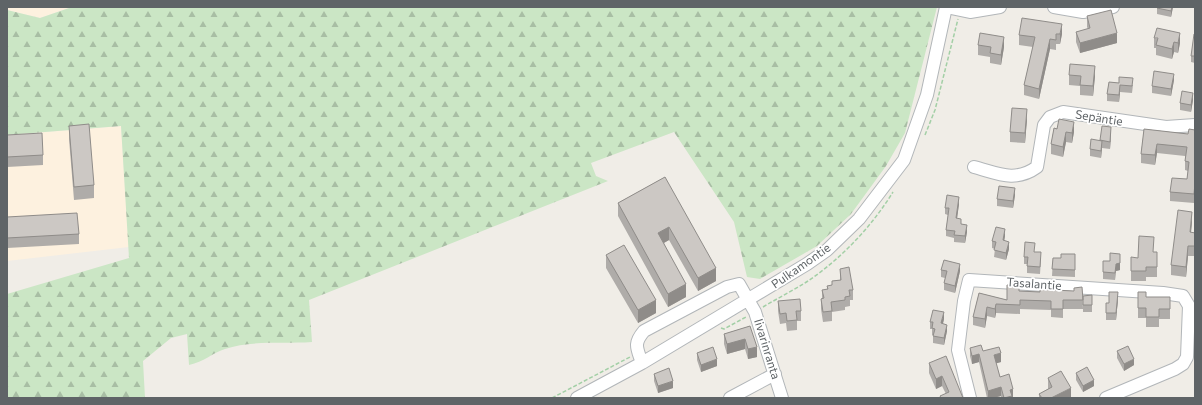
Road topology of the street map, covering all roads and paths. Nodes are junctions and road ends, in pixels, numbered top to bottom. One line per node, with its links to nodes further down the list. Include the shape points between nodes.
1 (946, 7): 2 (street, via 970,12); 7 (street, Pulkamontie, via 927,95 904,160 859,219 827,250)
2 (1000, 7)
3 (1054, 7): 4 (street, via 1083,12)
4 (1113, 7)
5 (1195, 125): 6 (street, Sepäntie, via 1166,127 1063,112 1050,117 1044,126 1037,166 1028,174 1002,175)
6 (974, 167)
7 (749, 300): 9 (street, Pulkamontie); 9 (street, Iivarinranta, via 739,284 727,287 644,331 636,346); 10 (street, Iivarinranta)
8 (1192, 331): 14 (street, Tasalantie, via 1188,306 1183,296 969,280 958,350); 15 (street, Tasalantie, via 1187,357 1183,364)
9 (642, 363): 11 (street, Pulkamontie)
10 (775, 374): 12 (street); 13 (street, Iivarinranta)
11 (577, 398)
12 (730, 398)
13 (782, 398)
14 (970, 398)
15 (1106, 398)

